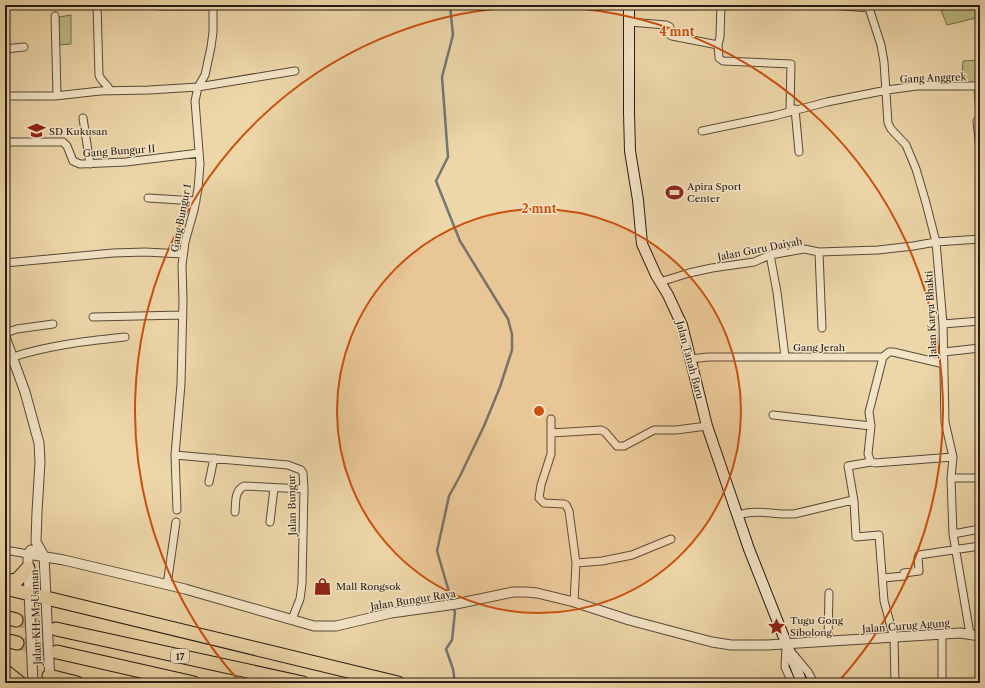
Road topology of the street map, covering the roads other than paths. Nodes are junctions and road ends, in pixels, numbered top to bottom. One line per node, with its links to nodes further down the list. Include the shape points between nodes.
1 (97, 5): 17 (street, via 99,75)
2 (629, 5): 9 (main road, Jalan Tanah Baru)
3 (721, 5): 10 (street)
4 (830, 5): 7 (street)
5 (160, 6): 6 (street)
6 (213, 6): 14 (street, Gang Bungur 1, via 211,47 205,75)
7 (869, 6): 16 (street, Jalan Karya Bhakti, via 881,45)
8 (55, 16): 18 (street)
9 (629, 22): 10 (street, via 666,25 670,27 672,36); 37 (main road, Jalan Tanah Baru, via 630,151 642,244)
10 (718, 45): 20 (street, via 719,58 723,61 791,64)
11 (24, 47): 12 (street)
12 (5, 49)
13 (295, 71): 14 (street)
14 (198, 86): 17 (street); 27 (street, Gang Bungur 1, via 195,111)
15 (980, 86): 16 (street, Gang Anggrek, via 917,86)
16 (887, 90): 20 (street, Gang Anggrek); 32 (street, Jalan Karya Bhakti, via 888,123 906,145 916,169)
17 (110, 91): 18 (street)
18 (57, 95): 19 (street)
19 (5, 96)
20 (792, 110): 23 (street, Gang Anggrek); 26 (street)
21 (83, 118): 28 (street)
22 (978, 121): 25 (street)
23 (702, 131)
24 (5, 142): 28 (street, Gang Bungur II, via 63,142 74,161)
25 (980, 150)
26 (799, 152)
27 (199, 153): 28 (street, Gang Bungur II); 30 (street, Gang Bungur 1)
28 (90, 164)
29 (148, 198): 30 (street)
30 (196, 201): 34 (street, Gang Bungur 1)
31 (980, 239): 32 (street, Jalan Guru Daiyah)
32 (936, 242): 33 (street, Jalan Guru Daiyah, via 878,250); 42 (street, Jalan Karya Bhakti)
33 (820, 252): 35 (street, Jalan Guru Daiyah, via 804,249); 43 (street)
34 (183, 254): 36 (street, via 113,253); 38 (street, Gang Bungur 1)
35 (770, 256): 37 (street, Jalan Guru Daiyah, via 754,262 712,268); 50 (street)
36 (5, 263)
37 (660, 282): 52 (main road, Jalan Tanah Baru, via 682,326)
38 (183, 315): 39 (street); 59 (street, Gang Bungur 1)
39 (93, 317)
40 (980, 322): 42 (street)
41 (53, 324): 44 (street)
42 (944, 324): 48 (street, Jalan Karya Bhakti)
43 (822, 328)
44 (5, 333)
45 (126, 337): 49 (street, via 38,349)
46 (5, 338): 49 (street)
47 (980, 348): 48 (street)
48 (944, 352): 53 (street, Jalan Karya Bhakti)
49 (13, 357): 77 (street, via 39,443)
50 (785, 357): 51 (street, Gang Jerah); 52 (street, Gang Jerah)
51 (884, 357): 53 (street, Gang Jerah, via 889,352 897,352); 57 (street, via 869,412)
52 (690, 359): 56 (main road, Jalan Tanah Baru)
53 (944, 364): 60 (street, Jalan Karya Bhakti, via 945,422)
54 (773, 415): 57 (street)
55 (551, 419): 58 (street)
56 (705, 426): 58 (street, via 654,430 629,444 618,446 601,430); 71 (main road, Jalan Tanah Baru)
57 (871, 426): 62 (street, via 868,454)
58 (551, 433): 83 (street, via 551,454 539,498 544,503 566,505)
59 (175, 455): 61 (street, Jalan Bungur); 69 (street, Gang Bungur 1)
60 (953, 457): 62 (street); 63 (street, Jalan Karya Bhakti)
61 (214, 458): 65 (street); 67 (street, Jalan Bungur, via 297,468 303,473)
62 (871, 462): 68 (street, via 848,466)
63 (951, 478): 64 (street); 75 (street, Jalan Karya Bhakti)
64 (980, 478)
65 (209, 482)
66 (274, 488): 67 (street); 70 (street, via 240,488 237,491); 73 (street)
67 (304, 489): 93 (street, Jalan Bungur, via 302,584 300,599)
68 (852, 500): 71 (street, via 794,514 756,512); 85 (street, via 856,537 879,535)
69 (177, 510)
70 (235, 512)
71 (738, 515): 100 (main road, Jalan Tanah Baru)
72 (176, 522): 87 (street)
73 (270, 522)
74 (980, 529): 75 (street)
75 (953, 534): 79 (street, Jalan Karya Bhakti)
76 (670, 538): 83 (street, via 632,555)
77 (36, 542): 81 (street); 82 (street)
78 (980, 546): 79 (street)
79 (955, 549): 85 (street, via 919,555 919,571 904,573 904,576); 96 (street, Jalan Karya Bhakti)
80 (5, 550): 81 (street)
81 (28, 554): 82 (street, Jalan Bungur Raya); 84 (street)
82 (44, 556): 87 (street, Jalan Bungur Raya); 91 (street, Jalan KH. M. Usman)
83 (576, 563): 92 (street)
84 (28, 568): 86 (highway, via 17,580); 90 (street)
85 (883, 578): 98 (street, via 884,601)
86 (5, 582)
87 (167, 585): 93 (street, Jalan Bungur Raya)
88 (5, 588): 90 (highway)
89 (829, 593): 99 (street)
90 (29, 594): 91 (highway); 105 (street)
91 (46, 598): 103 (street, Jalan KH. M. Usman); 109 (highway)
92 (574, 602): 93 (street, Jalan Bungur Raya, via 537,593 507,593 446,606 390,613 336,626 314,626); 100 (street, Jalan Bungur Raya, via 712,642 755,646)
93 (292, 619)
94 (56, 628): 108 (highway, 17)
95 (942, 634): 96 (street, Jalan Curug Agung); 98 (street, Jalan Curug Agung); 114 (street)
96 (970, 634): 97 (street, Jalan Curug Agung)
97 (980, 636)
98 (894, 638): 99 (street, Jalan Curug Agung); 113 (street)
99 (828, 641): 100 (street, Jalan Curug Agung)
100 (786, 644): 110 (street, via 786,667); 111 (main road, Jalan Tanah Baru); 112 (street)
101 (57, 652): 107 (highway, 17)
102 (5, 671): 104 (highway)
103 (49, 680): 106 (highway)
104 (20, 683)
105 (33, 683)
106 (77, 683)
107 (194, 683)
108 (303, 683)
109 (398, 683)
110 (792, 683)
111 (802, 683)
112 (814, 683)
113 (895, 683)
114 (942, 683)

